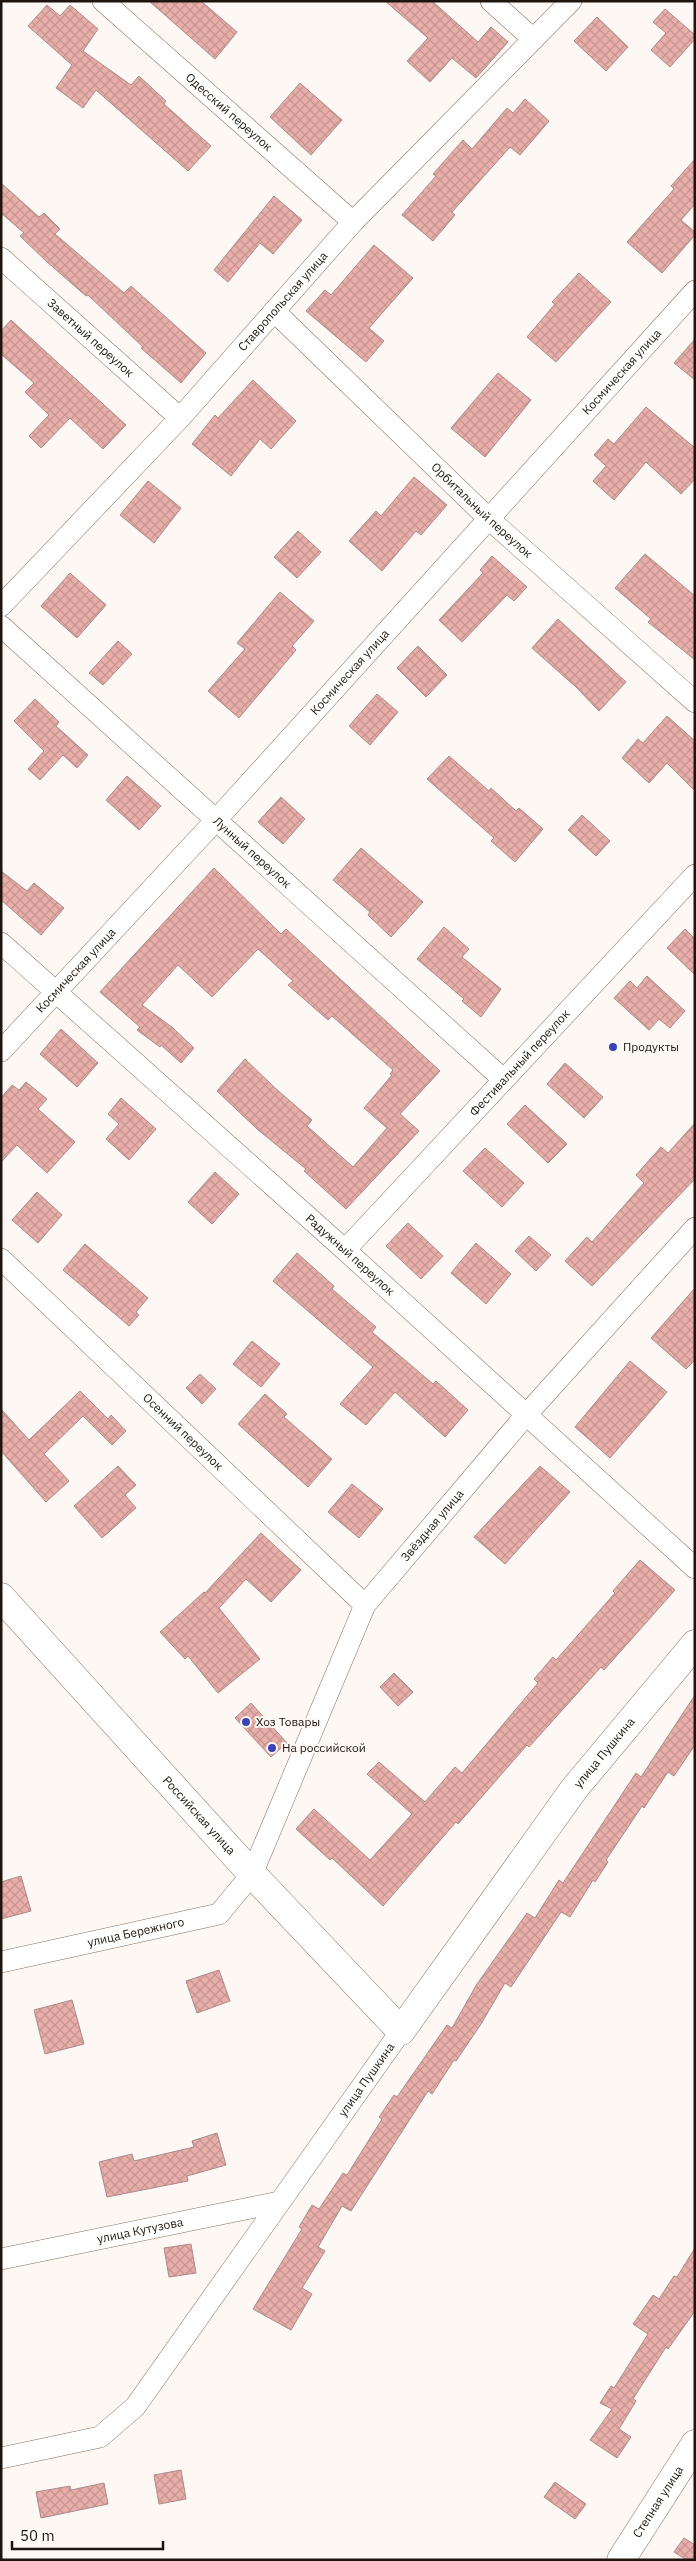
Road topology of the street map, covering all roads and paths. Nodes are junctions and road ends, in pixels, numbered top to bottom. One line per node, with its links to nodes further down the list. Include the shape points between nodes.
1 (103, 1): 5 (street, Одесский переулок)
2 (491, 1): 4 (street)
3 (571, 1): 4 (street, Ставропольская улица)
4 (533, 39): 5 (street, Ставропольская улица)
5 (353, 222): 8 (street, Ставропольская улица)
6 (1, 258): 9 (street, Заветный переулок)
7 (695, 291): 10 (street, Космическая улица)
8 (274, 311): 9 (street, Ставропольская улица); 10 (street, Орбитальный переулок)
9 (180, 418): 11 (street, Ставропольская улица)
10 (489, 519): 13 (street, Орбитальный переулок); 14 (street, Космическая улица)
11 (1, 606)
12 (1, 626): 14 (street, Лунный переулок)
13 (695, 702)
14 (216, 820): 17 (street, Космическая улица); 19 (street, Лунный переулок)
15 (695, 875): 19 (street, Фестивальный переулок)
16 (1, 943): 17 (street, Радужный переулок)
17 (55, 993): 18 (street, Космическая улица); 21 (street, Радужный переулок)
18 (1, 1051)
19 (503, 1079): 21 (street, Фестивальный переулок)
20 (695, 1228): 23 (street, Звёздная улица)
21 (345, 1250): 23 (street, Радужный переулок)
22 (1, 1259): 26 (street, Осенний переулок)
23 (526, 1414): 24 (street, Радужный переулок); 26 (street, Звёздная улица)
24 (695, 1568)
25 (1, 1597): 28 (street, Российская улица)
26 (365, 1605): 28 (street, Звёздная улица)
27 (695, 1644): 30 (street, улица Пушкина, via 574,1789)
28 (252, 1874): 29 (street, улица Бережного, via 219,1914); 30 (street, Российская улица)
29 (1, 1962)
30 (402, 2030): 31 (street, улица Пушкина)
31 (280, 2202): 32 (street, улица Кутузова); 34 (street, улица Пушкина, via 135,2407 100,2437)
32 (1, 2259)
33 (695, 2444): 35 (street, Степная улица)
34 (1, 2458)
35 (621, 2560)

